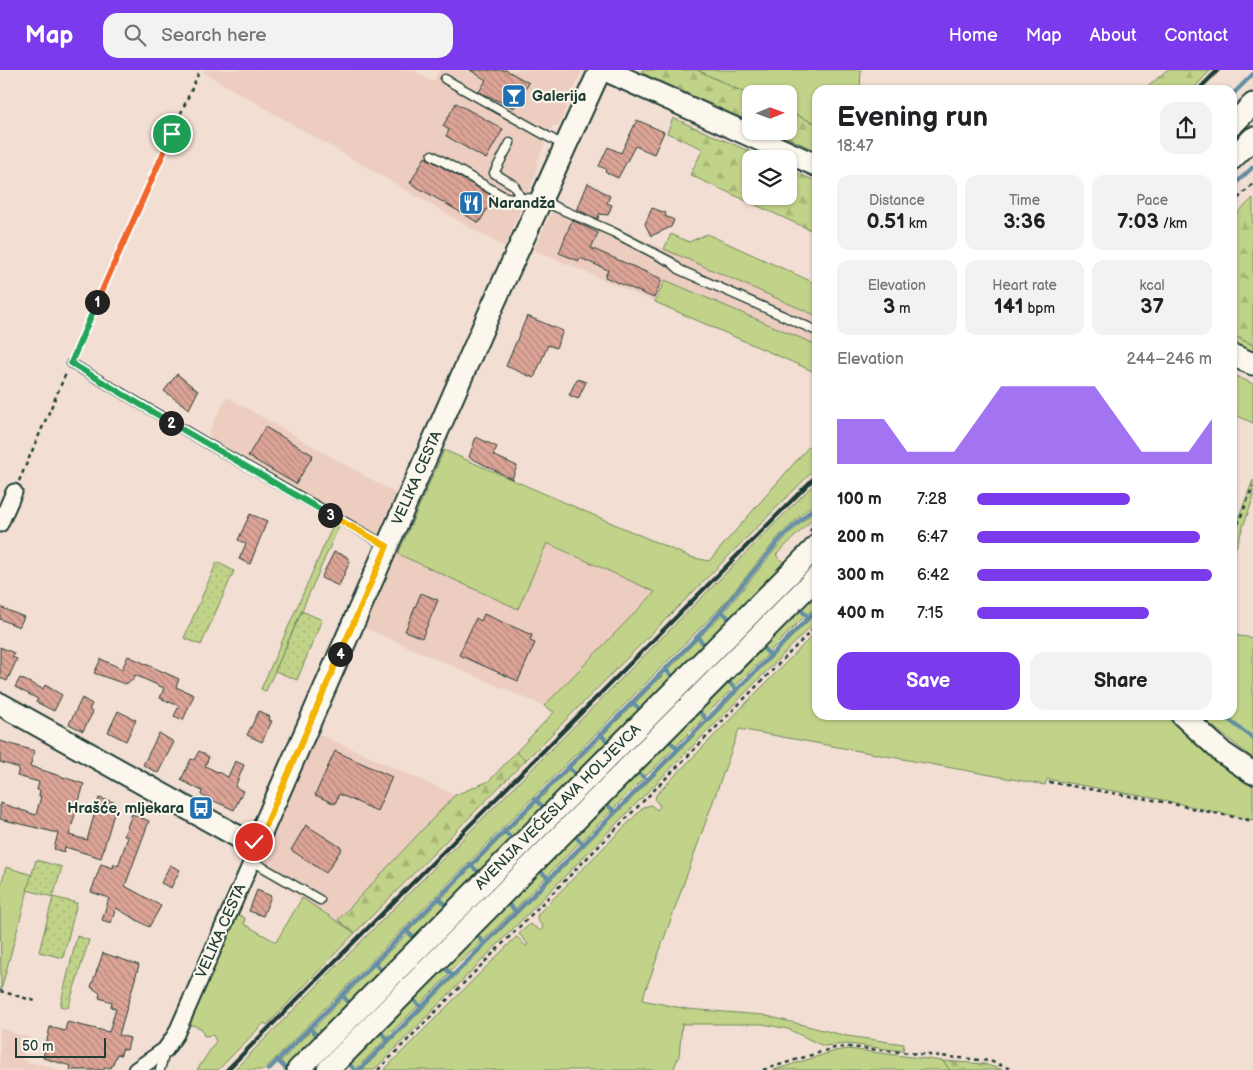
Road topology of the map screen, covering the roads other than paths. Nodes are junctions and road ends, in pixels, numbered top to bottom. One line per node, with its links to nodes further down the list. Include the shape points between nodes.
1 (600, 70): 8 (main road, VELIKA CESTA)
2 (605, 70): 11 (main road)
3 (445, 79): 8 (lane)
4 (1253, 104): 5 (main road)
5 (1237, 120)
6 (1253, 138): 9 (main road)
7 (510, 143): 12 (lane, via 494,173)
8 (565, 146): 12 (main road, VELIKA CESTA)
9 (1237, 154)
10 (432, 155): 12 (lane, via 509,199)
11 (812, 163)
12 (530, 198): 13 (lane, via 613,232 671,262 680,270); 19 (main road, VELIKA CESTA)
13 (812, 329)
14 (1237, 357): 16 (main road)
15 (71, 363): 19 (lane)
16 (1253, 364)
17 (14, 492): 18 (street)
18 (0, 524)
19 (387, 546): 25 (main road, VELIKA CESTA)
20 (812, 551): 30 (main road, AVENIJA VEĆESLAVA HOLJEVCA)
21 (812, 582): 31 (main road, AVENIJA VEĆESLAVA HOLJEVCA)
22 (0, 704): 25 (main road, via 246,841)
23 (1187, 720): 24 (main road, via 1223,753)
24 (1253, 773)
25 (253, 852): 26 (lane); 27 (street, VELIKA CESTA, via 176,1034)
26 (320, 900)
27 (165, 1050): 28 (street, VELIKA CESTA); 29 (lane, VELIKA CESTA)
28 (136, 1070)
29 (160, 1070)
30 (298, 1070)
31 (328, 1070)

